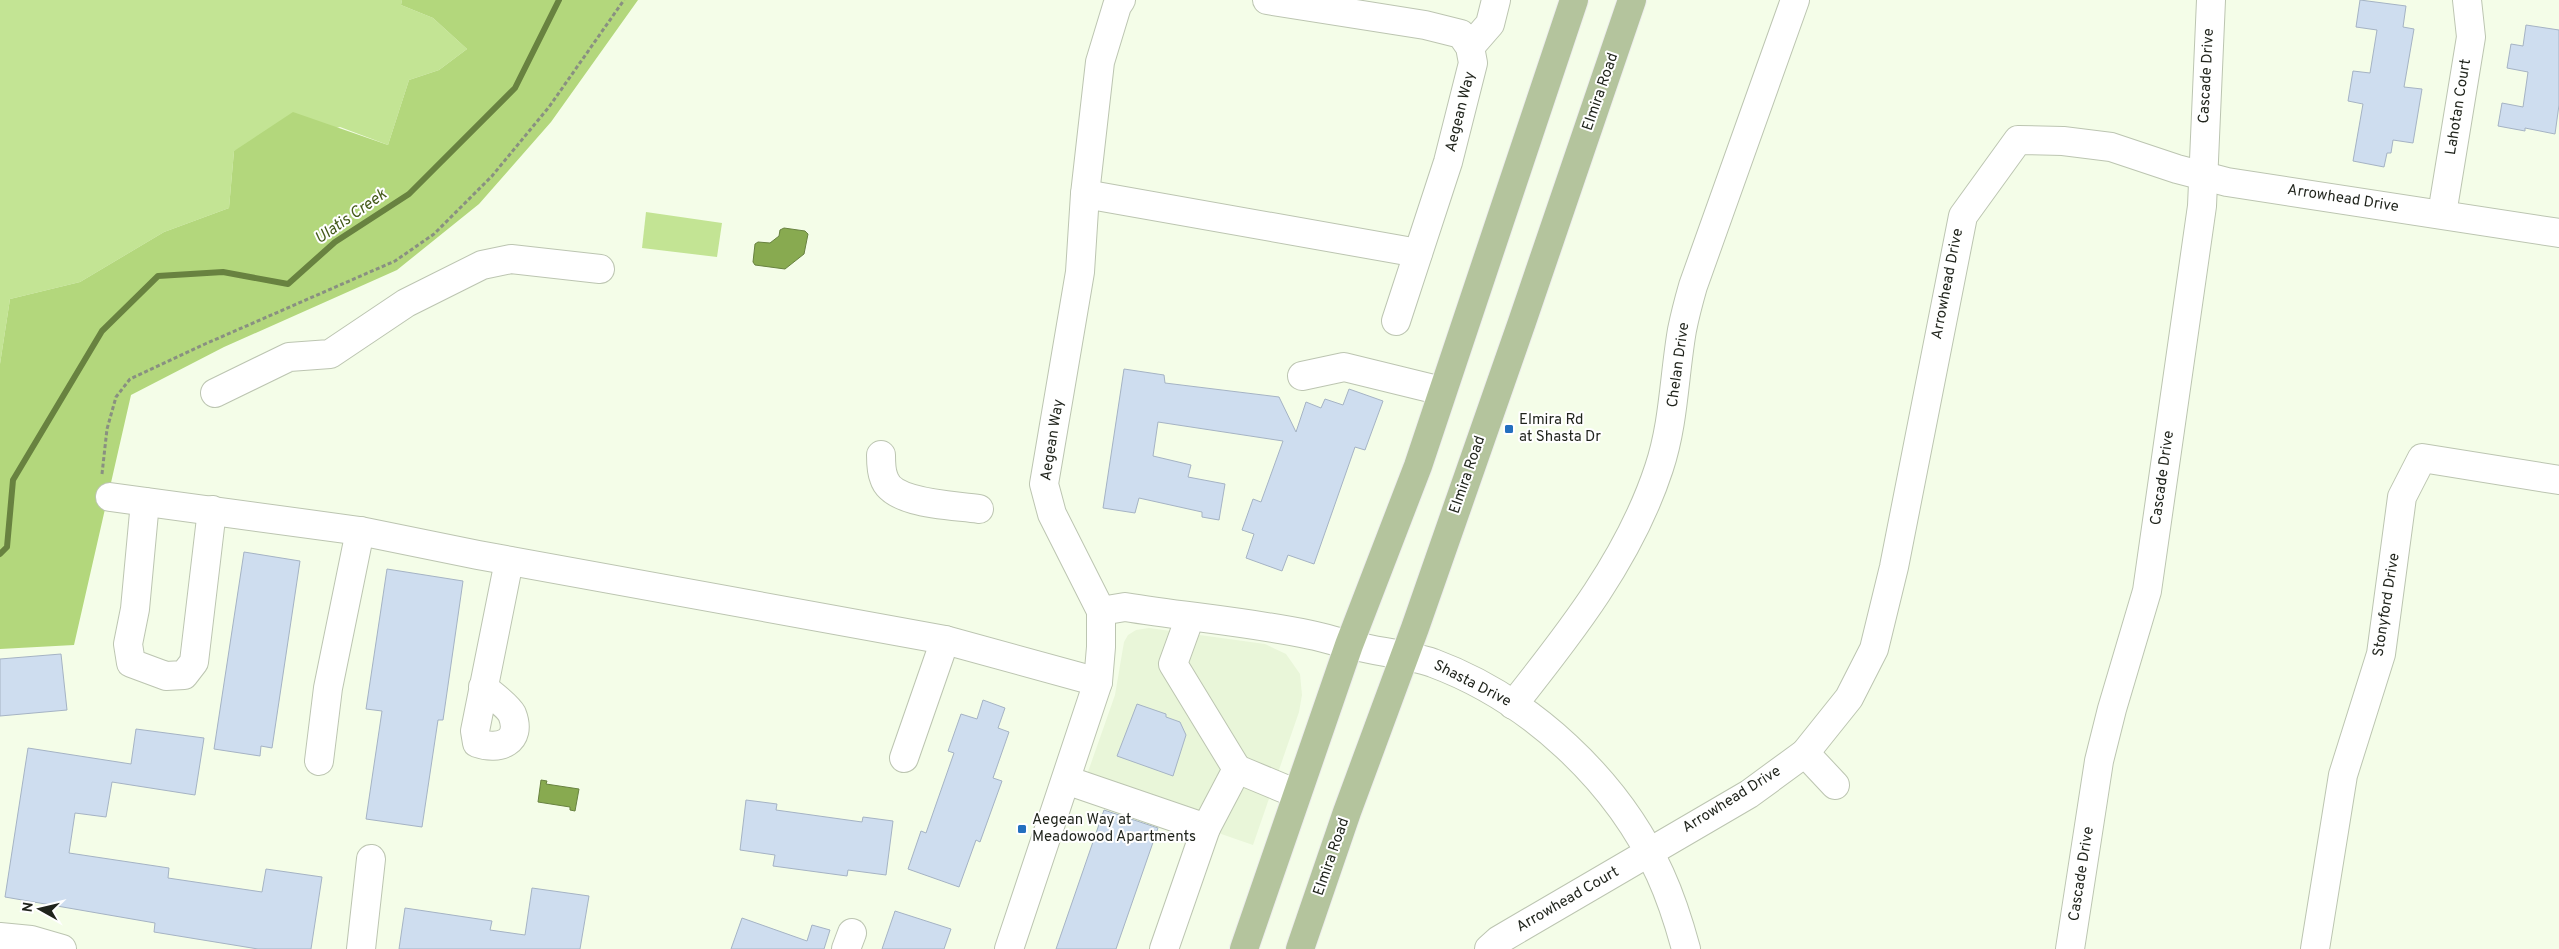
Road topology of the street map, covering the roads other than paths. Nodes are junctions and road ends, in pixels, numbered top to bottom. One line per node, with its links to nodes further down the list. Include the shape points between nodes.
1 (1121, 0): 11 (street, Aegean Way, via 1100,62)
2 (1267, 0): 9 (street, via 1425,25 1461,34)
3 (1496, 0): 9 (street, via 1490,24)
4 (1574, 0): 18 (main road)
5 (1632, 0): 32 (main road, Elmira Road)
6 (1795, 0): 35 (street, Chelan Drive, via 1693,286 1682,330 1672,415 1659,467 1642,511 1608,578 1563,642)
7 (2212, 0): 10 (street, Cascade Drive)
8 (2467, 0): 12 (street, Lahotan Court, via 2471,37)
9 (1470, 47): 14 (street, Aegean Way, via 1473,63 1448,162)
10 (2202, 176): 12 (street, Arrowhead Drive); 36 (street, Arrowhead Drive, via 2111,147 2063,140 2018,140 1962,216 1894,566 1874,649 1849,698); 55 (street, Cascade Drive, via 2202,206 2147,591 2099,761)
11 (1085, 194): 14 (street); 28 (street, Aegean Way, via 1080,272 1044,484 1052,514)
12 (2442, 214): 13 (street, Arrowhead Drive)
13 (2559, 233)
14 (1418, 253): 16 (street, Aegean Way)
15 (600, 269): 19 (street, via 510,258 482,265 406,303 330,354 289,357)
16 (1396, 322)
17 (1302, 376): 18 (street, via 1344,367)
18 (1442, 391): 31 (main road, via 1418,466)
19 (215, 393)
20 (881, 455): 24 (street, via 884,479 892,491 907,498)
21 (2559, 480): 56 (street, Stonyford Drive, via 2422,458 2408,482 2402,497 2381,654 2343,775)
22 (106, 485): 23 (street)
23 (145, 502): 25 (street); 25 (street, via 135,609 128,644 131,663 166,676 184,675 194,662)
24 (979, 509)
25 (212, 510): 26 (street)
26 (360, 531): 27 (street); 38 (street, via 328,688)
27 (509, 561): 30 (street); 34 (street)
28 (1101, 610): 29 (street, Shasta Drive, via 1125,608); 33 (street, Aegean Way)
29 (1190, 617): 31 (street, Shasta Drive, via 1306,634); 39 (street, via 1173,664)
30 (945, 640): 33 (street); 37 (street)
31 (1349, 645): 32 (street, Shasta Drive); 42 (main road)
32 (1404, 657): 35 (street, Shasta Drive, via 1436,665 1493,691); 52 (main road, Elmira Road)
33 (1098, 682): 40 (street, Aegean Way)
34 (484, 687)
35 (1513, 704): 44 (street, Shasta Drive, via 1584,764 1615,800)
36 (1805, 753): 41 (street); 44 (street, Arrowhead Drive, via 1749,794)
37 (904, 758)
38 (319, 761)
39 (1237, 769): 42 (street); 43 (street)
40 (1066, 780): 43 (street); 49 (street, Aegean Way)
41 (1835, 785)
42 (1297, 794): 51 (main road)
43 (1206, 828): 50 (street)
44 (1649, 853): 53 (street, Arrowhead Court, via 1499,940); 54 (street, Shasta Drive, via 1660,873)
45 (371, 859): 48 (street)
46 (0, 937): 47 (street, via 31,940)
47 (62, 949)
48 (361, 949)
49 (1009, 949)
50 (1164, 949)
51 (1244, 949)
52 (1300, 949)
53 (1489, 949)
54 (1686, 949)
55 (2070, 949)
56 (2315, 949)

